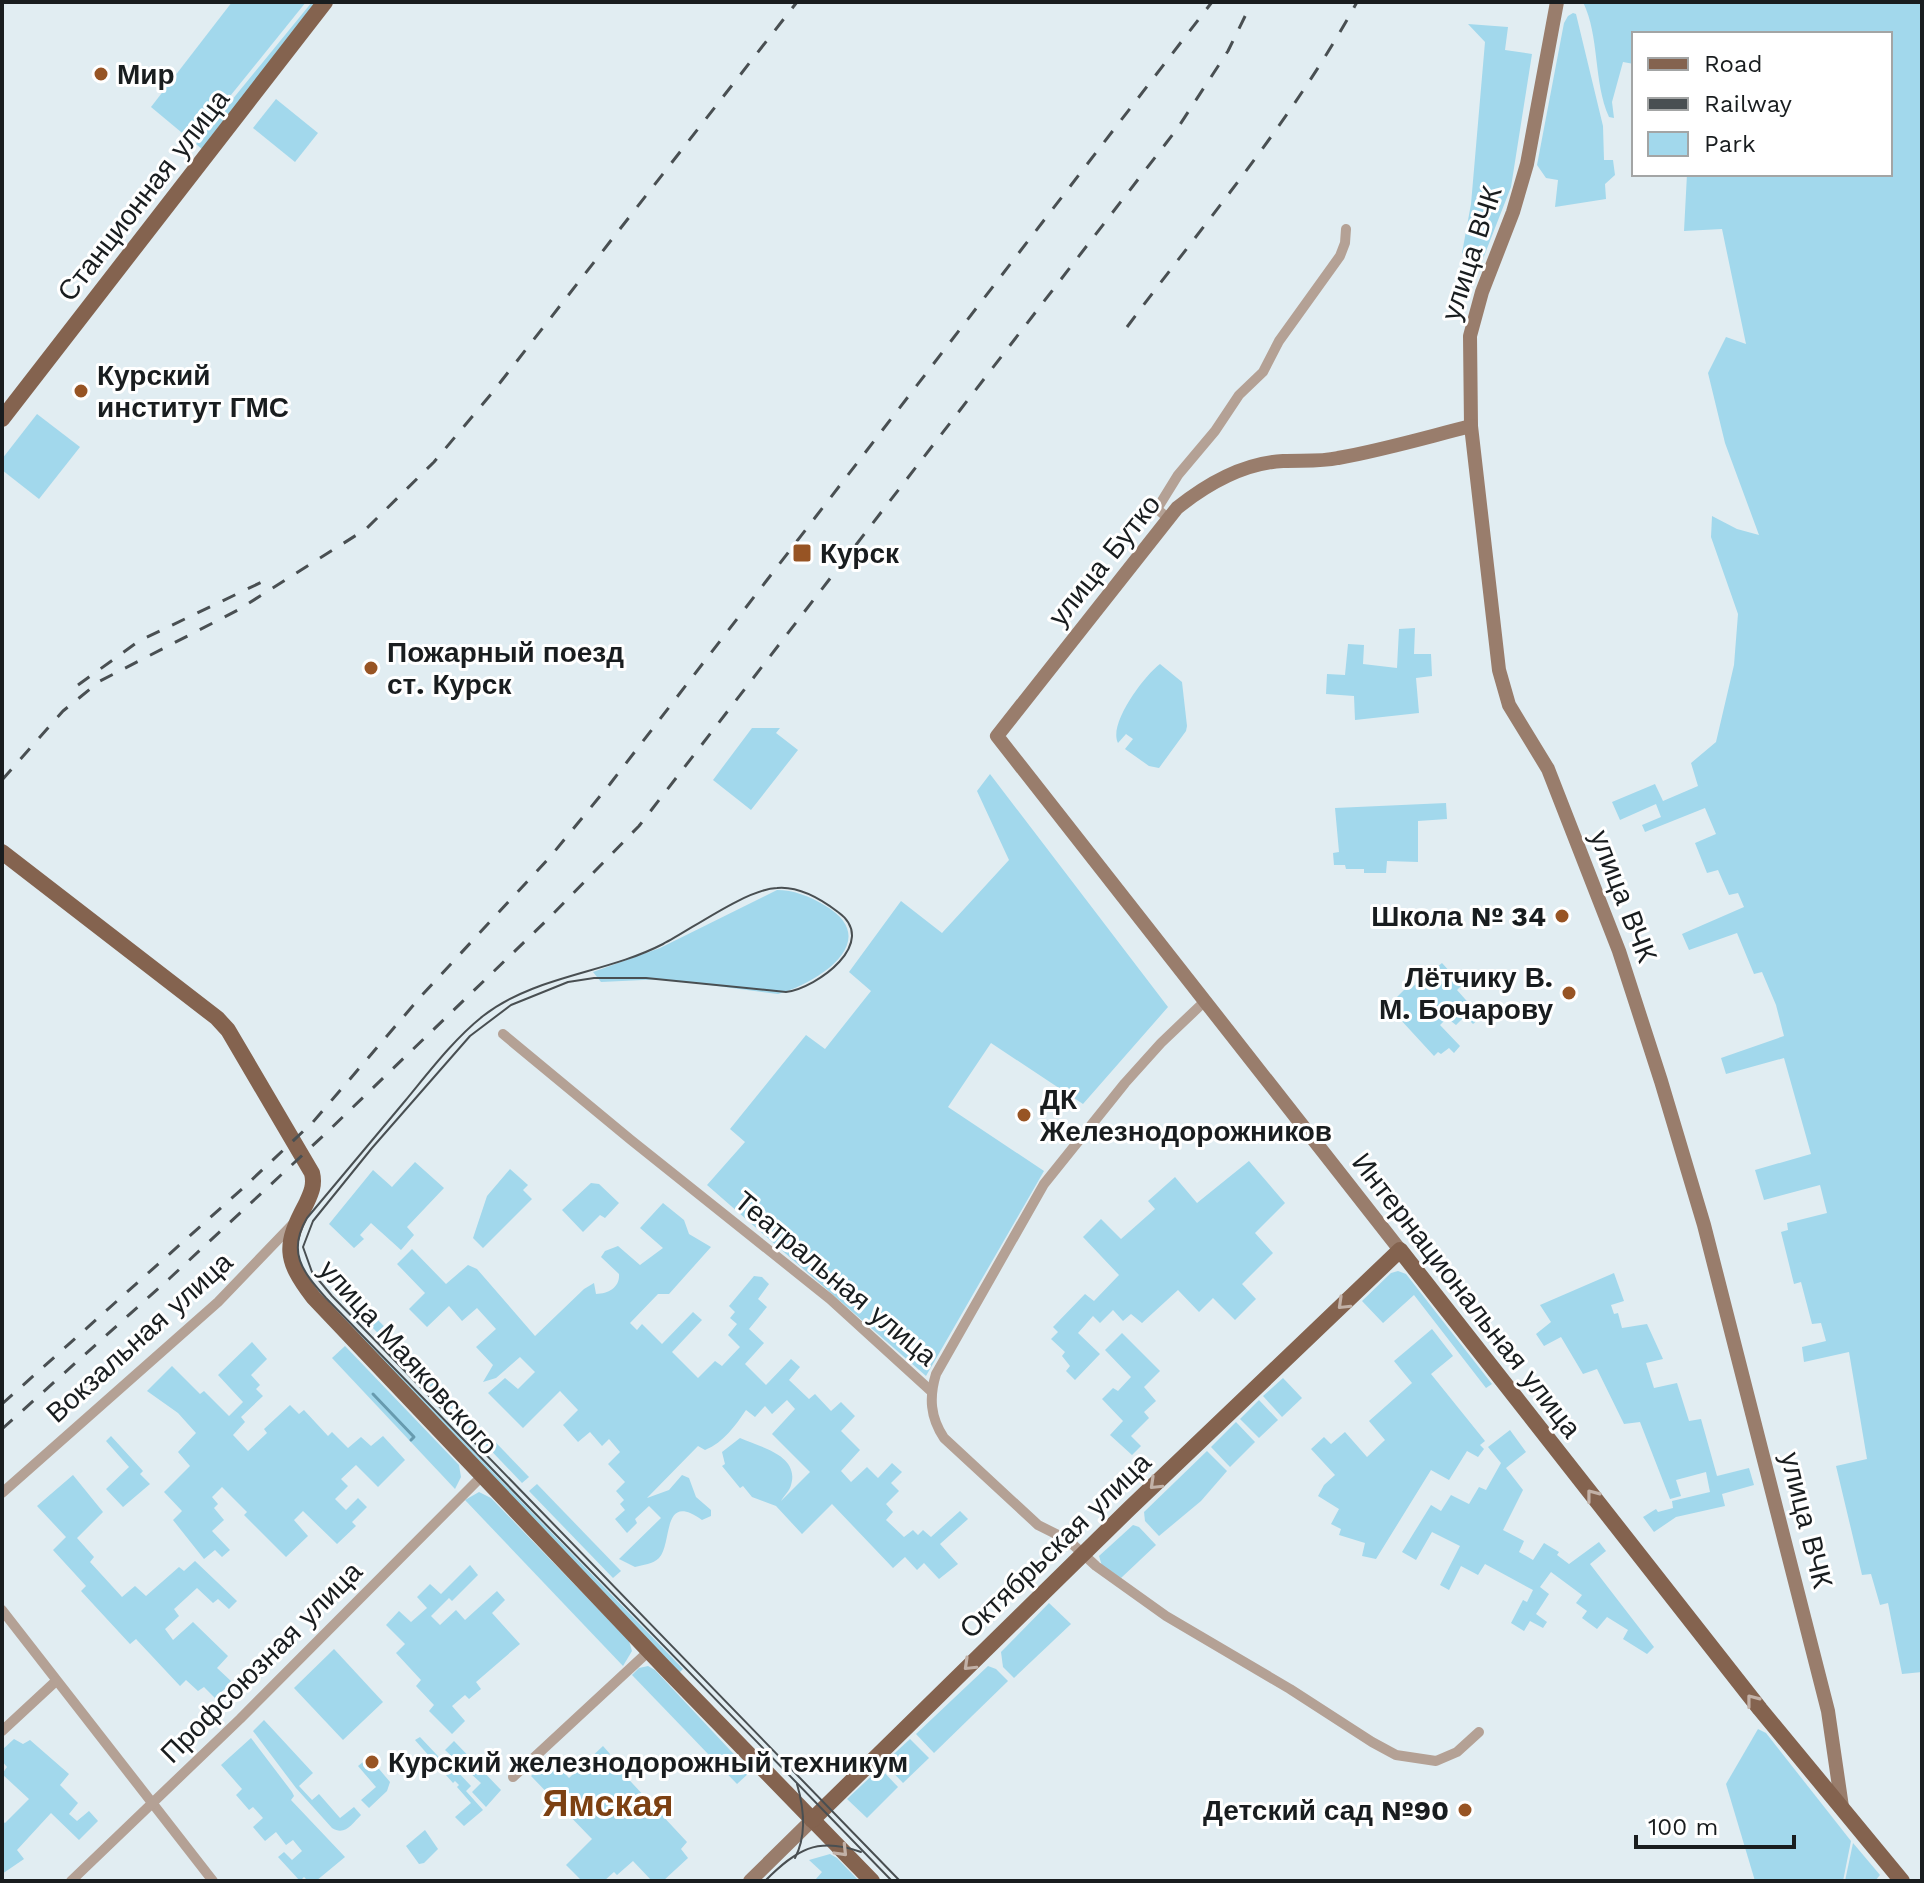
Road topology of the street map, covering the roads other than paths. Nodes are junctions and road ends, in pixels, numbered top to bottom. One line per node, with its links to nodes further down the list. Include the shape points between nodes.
1 (325, 2): 4 (main road, Станционная улица)
2 (1557, 2): 5 (main road, улица ВЧК, via 1527,164 1470,336)
3 (1346, 229): 6 (street, via 1340,256 1263,372 1239,395 1157,509)
4 (2, 419)
5 (1471, 426): 6 (main road, улица Бутко, via 1333,459 1257,465 1200,490); 24 (main road, улица ВЧК, via 1503,687 1548,769 1619,951 1661,1081 1704,1225)
6 (1169, 519): 7 (main road, улица Бутко)
7 (997, 736): 9 (main road, Интернациональная улица)
8 (2, 852): 11 (main road, улица Маяковского, via 228,1030 312,1173 313,1186)
9 (1204, 1002): 12 (main road, Интернациональная улица); 15 (street, via 1125,1083 1044,1184)
10 (503, 1034): 15 (street, Театральная улица, via 830,1299)
11 (302, 1210): 13 (main road, улица Маяковского, via 291,1234); 14 (street, Вокзальная улица)
12 (1400, 1250): 18 (main road, Октябрьская улица, one-way to 18); 25 (main road, Интернациональная улица, one-way to 12)
13 (292, 1258): 14 (street); 16 (main road, улица Маяковского, via 313,1297)
14 (257, 1262): 17 (street, Вокзальная улица)
15 (931, 1391): 18 (street, Театральная улица, via 935,1424 944,1438 1038,1525)
16 (482, 1476): 20 (main road, улица Маяковского); 27 (street, Профсоюзная улица)
17 (2, 1493)
18 (1084, 1555): 23 (street, Театральная улица, via 1166,1616 1396,1755 1440,1760); 29 (main road, Октябрьская улица, one-way to 29)
19 (2, 1610): 21 (street)
20 (649, 1651): 26 (street); 29 (main road, улица Маяковского)
21 (56, 1681): 22 (street); 27 (street)
22 (2, 1731)
23 (1479, 1732)
24 (1834, 1738): 25 (main road, via 1823,1764); 28 (main road, улица ВЧК)
25 (1802, 1760): 28 (main road, Интернациональная улица)
26 (513, 1777)
27 (152, 1804): 30 (street, Профсоюзная улица); 31 (street)
28 (1844, 1810): 34 (main road, Интернациональная улица)
29 (812, 1820): 32 (main road, Октябрьская улица); 33 (main road, улица Маяковского, one-way to 33)
30 (71, 1881)
31 (213, 1881)
32 (750, 1881)
33 (872, 1881)
34 (1902, 1881)

